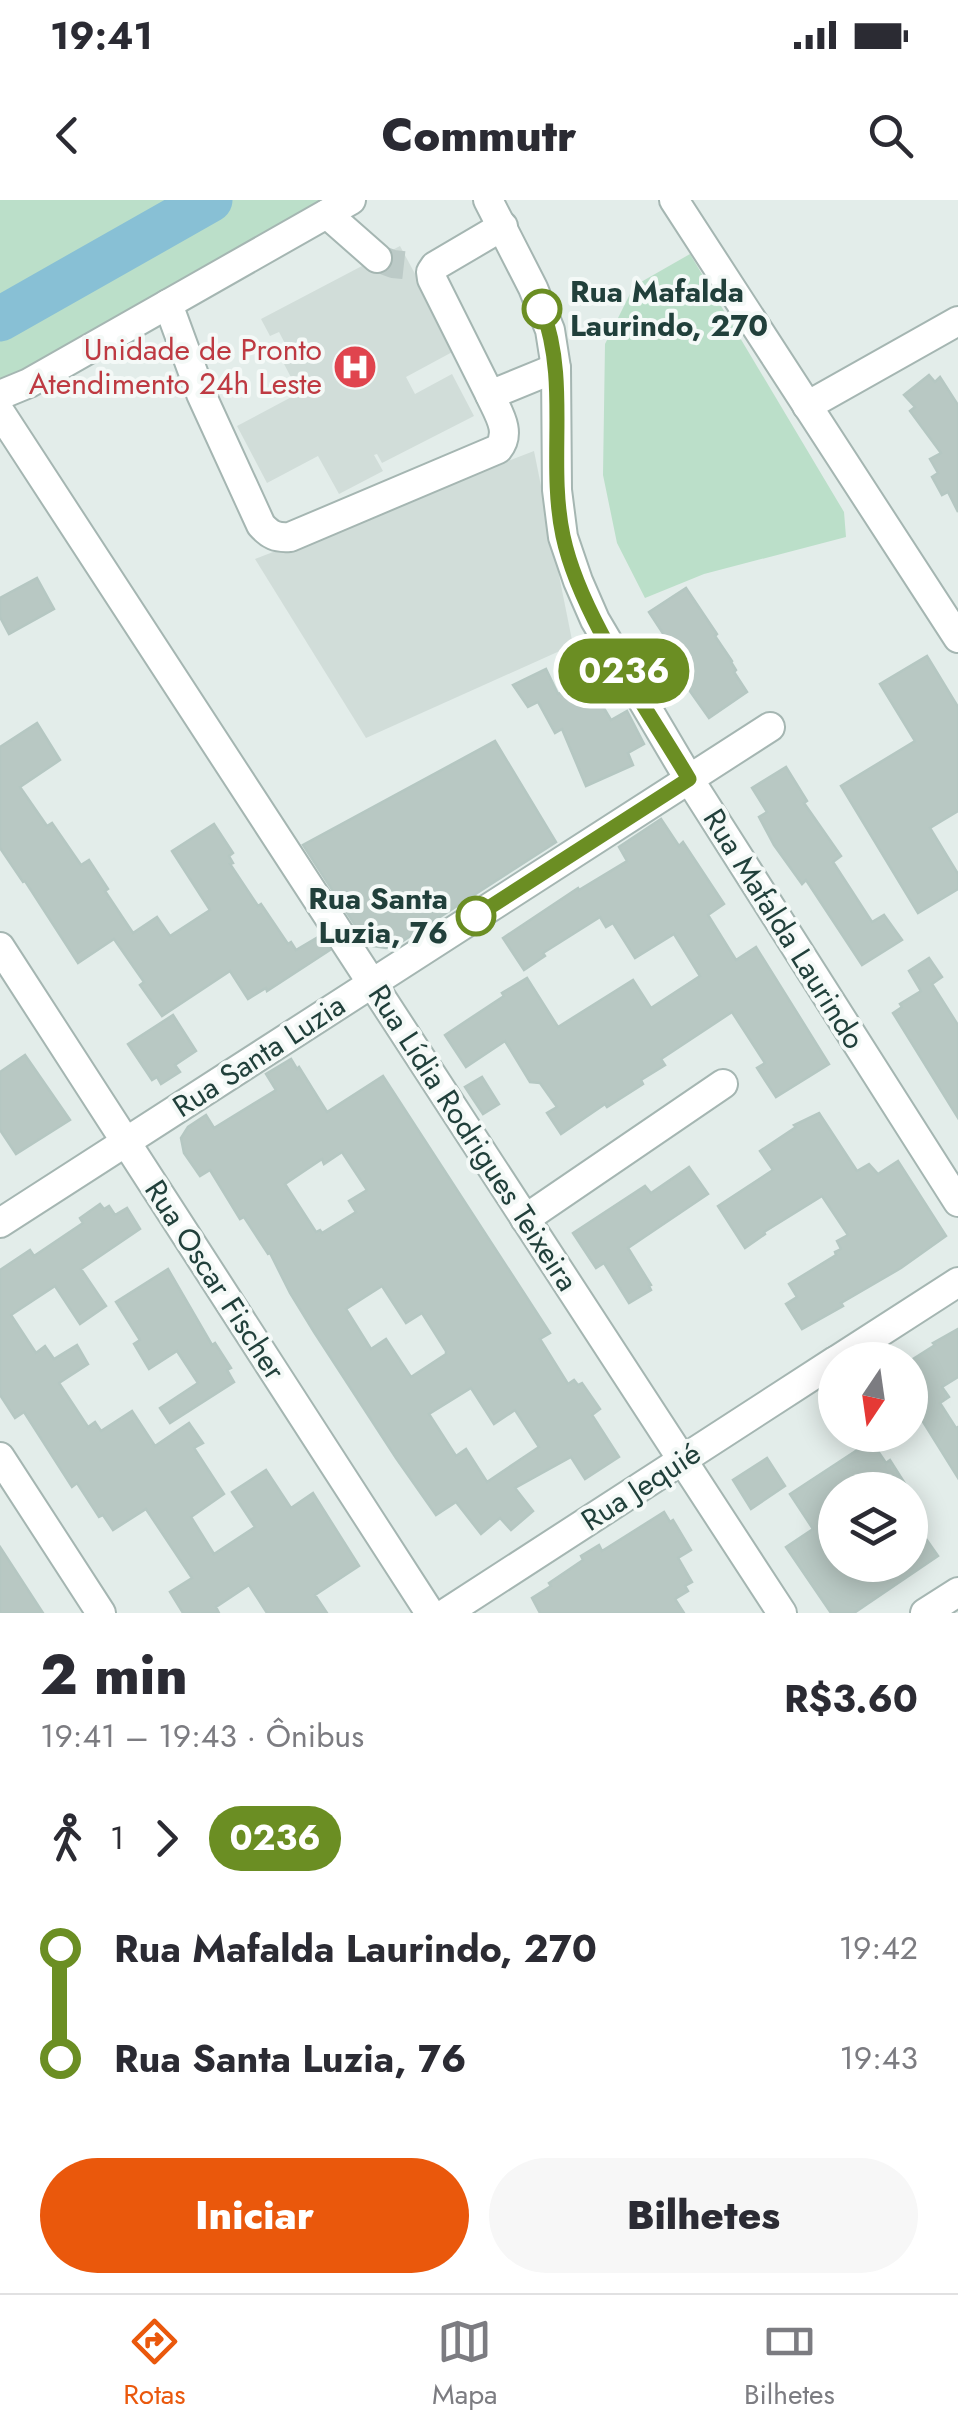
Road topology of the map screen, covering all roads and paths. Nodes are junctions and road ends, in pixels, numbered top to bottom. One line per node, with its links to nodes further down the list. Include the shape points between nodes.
1 (488, 200): 4 (street, Rua Mafalda Laurindo)
2 (677, 201): 11 (street)
3 (339, 207): 5 (street); 6 (street)
4 (503, 226): 8 (street, Rua Mafalda Laurindo, via 550,330); 10 (street, via 423,266)
5 (377, 258)
6 (168, 304): 9 (street); 10 (street, via 261,525 278,538 498,449 505,429)
7 (958, 320): 11 (street)
8 (556, 368): 10 (street); 15 (street, Rua Mafalda Laurindo, via 563,536 595,620)
9 (0, 395)
10 (490, 395)
11 (807, 406): 13 (street)
12 (0, 412): 17 (street, Rua Lídia Rodrigues Teixeira)
13 (958, 638)
14 (770, 727): 15 (street, Rua Santa Luzia)
15 (689, 779): 17 (street, Rua Santa Luzia); 20 (street, Rua Mafalda Laurindo)
16 (0, 947): 19 (street, Rua Oscar Fischer)
17 (372, 983): 19 (street, Rua Santa Luzia); 21 (street, Rua Lídia Rodrigues Teixeira)
18 (723, 1084): 21 (street)
19 (126, 1142): 22 (street, Rua Santa Luzia); 30 (street, Rua Oscar Fischer)
20 (958, 1202)
21 (525, 1219): 27 (street, Rua Lídia Rodrigues Teixeira)
22 (0, 1223)
23 (958, 1282): 24 (street, Rua Jequié)
24 (865, 1342)
25 (818, 1373): 27 (street, Rua Jequié)
26 (0, 1457): 29 (street)
27 (682, 1460): 31 (street, Rua Jequié); 32 (street, Rua Lídia Rodrigues Teixeira)
28 (958, 1592): 33 (street)
29 (101, 1613)
30 (430, 1613)
31 (446, 1613)
32 (782, 1613)
33 (925, 1613)

